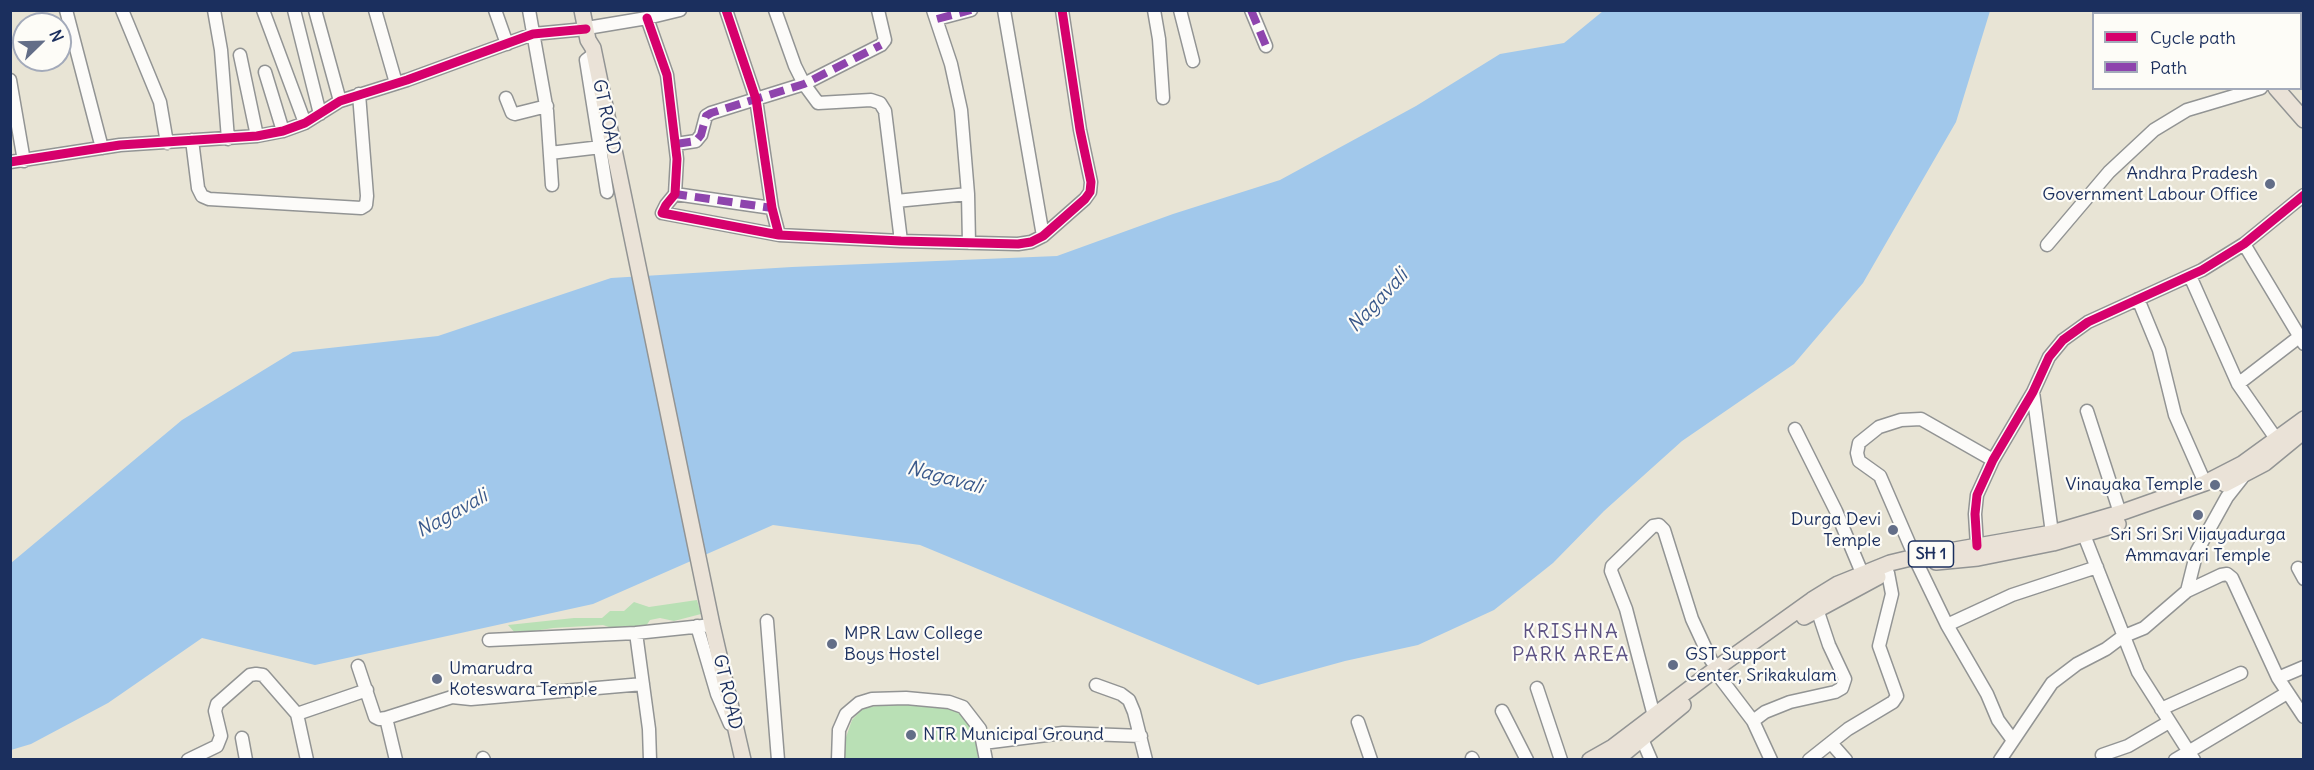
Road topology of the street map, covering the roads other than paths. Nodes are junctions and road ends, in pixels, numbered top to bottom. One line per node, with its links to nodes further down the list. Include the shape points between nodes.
1 (66, 10): 53 (street)
2 (122, 10): 50 (street, via 160,102)
3 (214, 10): 48 (street)
4 (263, 10): 45 (street)
5 (294, 10): 43 (street)
6 (315, 10): 41 (street)
7 (375, 10): 33 (street)
8 (495, 10): 26 (street)
9 (529, 10): 25 (street)
10 (582, 10): 24 (main road)
11 (589, 10): 24 (main road)
12 (680, 10): 23 (street)
13 (726, 10): 40 (street)
14 (775, 10): 34 (street)
15 (878, 10): 34 (street, via 885,40 881,45)
16 (971, 10): 22 (street)
17 (1004, 10): 65 (street)
18 (1062, 10): 65 (street, via 1091,182 1085,199)
19 (1154, 10): 39 (street)
20 (1180, 10): 30 (street)
21 (1251, 10): 27 (street)
22 (935, 15): 60 (street, via 961,110)
23 (647, 18): 24 (street); 51 (street, via 667,75)
24 (589, 28): 25 (street); 28 (main road, GT ROAD, via 595,38)
25 (533, 34): 26 (street); 42 (street)
26 (507, 44): 33 (street)
27 (1266, 46)
28 (593, 51): 52 (street, via 586,60); 58 (main road, GT ROAD)
29 (240, 55): 47 (street)
30 (1193, 61)
31 (265, 72): 46 (street)
32 (10, 81): 55 (street)
33 (396, 83): 37 (street)
34 (804, 84): 40 (street); 62 (street, via 818,103 880,103 885,111)
35 (2254, 90): 69 (street, via 2187,110 2154,130 2109,172)
36 (2278, 90): 44 (main road)
37 (359, 94): 41 (street); 49 (street, via 367,196 366,205 361,208 209,199 198,188)
38 (506, 98): 42 (street, via 515,114)
39 (1163, 98)
40 (756, 99): 51 (street, via 711,113 696,141); 63 (street)
41 (340, 101): 43 (street)
42 (547, 106): 54 (street)
43 (320, 114): 45 (street)
44 (2304, 120)
45 (305, 123): 46 (street)
46 (283, 131): 47 (street)
47 (257, 136): 48 (street)
48 (228, 139): 49 (street)
49 (192, 140): 50 (street)
50 (167, 143): 53 (street)
51 (676, 144): 59 (street)
52 (601, 147): 54 (street); 58 (street)
53 (102, 148): 55 (street)
54 (550, 153): 57 (street)
55 (24, 161): 56 (street)
56 (10, 162)
57 (552, 185)
58 (614, 188): 94 (main road, GT ROAD, via 710,607)
59 (675, 194): 63 (street); 64 (street, via 662,213)
60 (968, 194): 62 (street); 67 (street)
61 (2304, 195): 68 (street)
62 (896, 201): 66 (street)
63 (772, 208): 64 (street)
64 (779, 235): 66 (street)
65 (1042, 236): 67 (street, via 1018,244)
66 (901, 242): 67 (street)
67 (969, 243)
68 (2244, 244): 70 (street); 72 (street)
69 (2047, 245)
70 (2190, 276): 71 (street); 73 (street)
71 (2138, 299): 74 (street, via 2088,322 2063,340 2049,357); 82 (street, via 2159,350 2175,415)
72 (2301, 340): 73 (street)
73 (2238, 384): 79 (street)
74 (2033, 393): 80 (street); 84 (street)
75 (2087, 411): 83 (street)
76 (2304, 419): 79 (main road, SH 1)
77 (1795, 429): 89 (street)
78 (2304, 431): 81 (main road, SH 1, via 2265,463)
79 (2277, 440): 81 (main road, SH 1)
80 (1993, 460): 86 (street, via 1977,495); 87 (street, via 1921,419 1880,427 1859,443 1859,461 1880,476)
81 (2243, 470): 82 (main road, SH 1); 85 (main road, SH 1, via 2208,491); 91 (street, via 2197,551)
82 (2205, 483): 83 (main road, SH 1)
83 (2120, 513): 84 (main road, SH 1)
84 (2052, 533): 86 (main road, SH 1)
85 (2084, 535): 87 (main road, SH 1, via 1978,558); 88 (street)
86 (1977, 546): 87 (main road, SH 1)
87 (1917, 561): 89 (main road, SH 1, via 1890,563); 90 (main road, SH 1); 95 (street)
88 (2097, 567): 95 (street, via 2012,595); 97 (street)
89 (1862, 573): 101 (main road, SH 1, via 1812,600)
90 (1888, 573): 92 (main road, SH 1); 123 (street, via 1892,594 1879,646 1897,696)
91 (2187, 591): 97 (street, via 2144,628); 103 (street, via 2221,575 2232,578)
92 (1817, 609): 101 (main road, SH 1); 115 (street, via 1845,679 1842,688 1790,702)
93 (767, 621): 132 (street)
94 (705, 625): 96 (street); 131 (main road, GT ROAD)
95 (1947, 626): 121 (street)
96 (636, 633): 98 (street); 104 (street)
97 (2122, 637): 109 (street); 121 (street, via 2052,683)
98 (489, 640)
99 (358, 666): 107 (street)
100 (2304, 667): 103 (street)
101 (1717, 671): 112 (main road, SH 1); 112 (street, via 1692,619 1665,530 1653,526 1611,571 1626,609); 115 (street); 120 (main road, SH 1)
102 (2241, 673): 109 (street)
103 (2278, 678): 108 (street)
104 (643, 684): 114 (street, via 471,699 452,697); 130 (street)
105 (1096, 685): 118 (street, via 1129,700)
106 (1537, 688): 138 (street)
107 (367, 690): 111 (street); 114 (street, via 375,717)
108 (2287, 693): 113 (street); 125 (street)
109 (2161, 709): 117 (street)
110 (1502, 711): 137 (street)
111 (297, 714): 126 (street, via 263,675 250,675 217,704 221,736 217,746); 128 (street)
112 (1654, 716): 139 (main road, SH 1)
113 (2304, 717)
114 (386, 718): 129 (street)
115 (1753, 721): 142 (street)
116 (1358, 722): 136 (street)
117 (2169, 722): 124 (street, via 2128,746); 125 (street)
118 (1141, 736): 122 (street, via 1047,733); 135 (street)
119 (242, 738): 127 (street)
120 (1642, 739): 140 (main road, SH 1); 141 (street)
121 (2012, 739): 145 (street)
122 (983, 743): 133 (street, via 980,729 963,707 906,698 872,699 846,714 839,730); 134 (street)
123 (1831, 743): 143 (street); 144 (street)
124 (2102, 755)
125 (2192, 756): 146 (street)
126 (188, 759)
127 (246, 759)
128 (307, 759)
129 (396, 759)
130 (650, 759)
131 (743, 759)
132 (778, 759)
133 (838, 759)
134 (986, 759)
135 (1146, 759)
136 (1371, 759)
137 (1527, 759)
138 (1561, 759)
139 (1590, 759)
140 (1616, 759)
141 (1651, 759)
142 (1771, 759)
143 (1809, 759)
144 (1846, 759)
145 (2000, 759)
146 (2175, 759)

